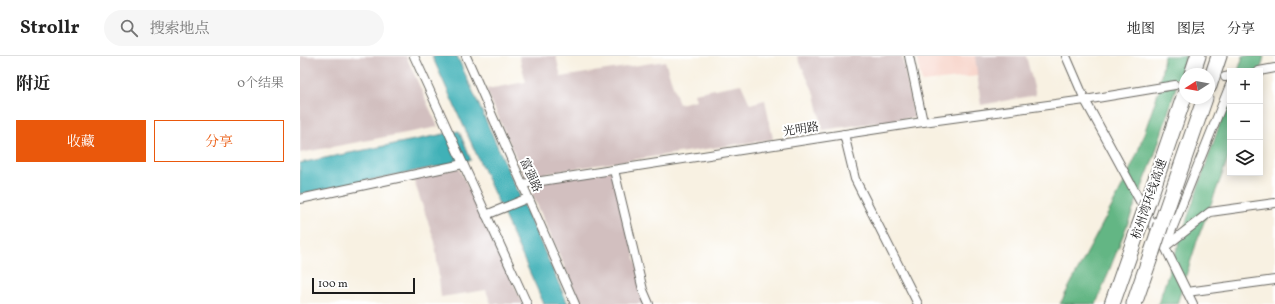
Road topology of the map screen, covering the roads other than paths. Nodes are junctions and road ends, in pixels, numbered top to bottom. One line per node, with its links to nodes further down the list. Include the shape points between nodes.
1 (414, 56): 18 (street)
2 (466, 56): 20 (street, 富强路)
3 (909, 56): 16 (street)
4 (1066, 56): 14 (street)
5 (1198, 56): 7 (highway)
6 (1219, 56): 8 (highway)
7 (1194, 68)
8 (1215, 68)
9 (1275, 68): 10 (street)
10 (1263, 70)
11 (1179, 89): 14 (street, 光明路)
12 (1227, 92): 25 (street)
13 (1179, 93): 32 (highway, 杭州湾环线高速, bridge, via 1148,202)
14 (1085, 100): 16 (street, 光明路); 25 (street)
15 (1203, 104): 25 (highway, 杭州湾环线高速, bridge, via 1161,225)
16 (923, 122): 17 (street, 光明路)
17 (844, 134): 19 (street, 光明路); 31 (street, via 855,179)
18 (462, 163): 22 (street); 24 (street)
19 (614, 170): 20 (street, 光明路); 30 (street, via 643,290)
20 (522, 184): 21 (street, 富强路)
21 (526, 198): 24 (street); 29 (street, 富强路)
22 (300, 199)
23 (1275, 203): 25 (street, via 1210,212)
24 (486, 216): 28 (street)
25 (1158, 250): 27 (street); 33 (highway, 杭州湾环线高速)
26 (1275, 280): 27 (street)
27 (1187, 292): 34 (street)
28 (527, 304)
29 (575, 304)
30 (649, 304)
31 (918, 304)
32 (1112, 304)
33 (1134, 304)
34 (1193, 304)

